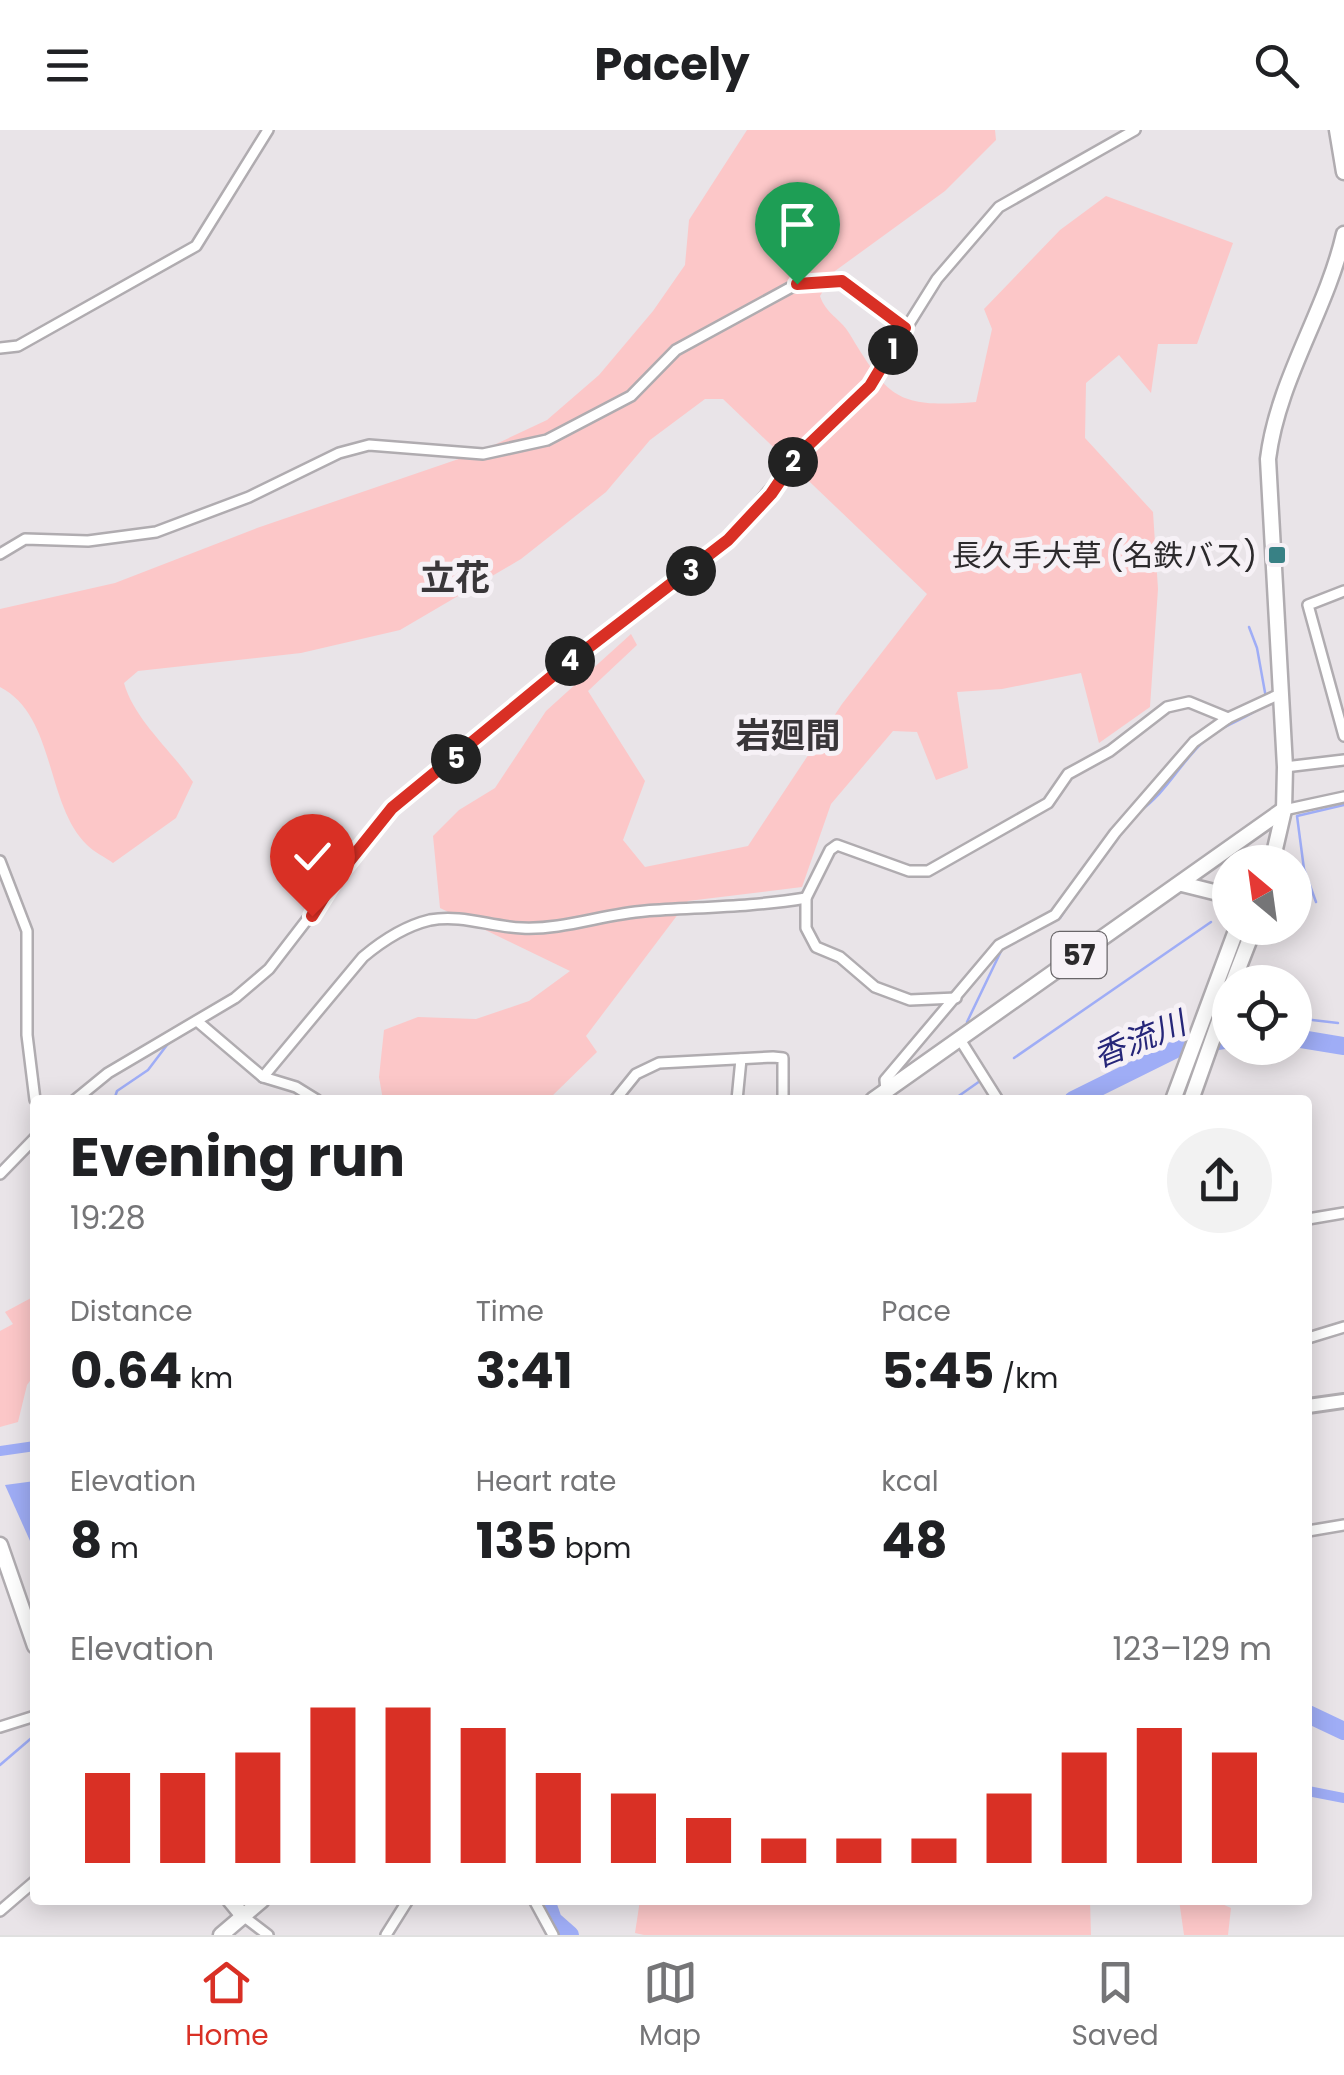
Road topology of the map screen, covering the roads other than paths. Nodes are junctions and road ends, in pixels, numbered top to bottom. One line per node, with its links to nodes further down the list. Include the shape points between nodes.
1 (268, 130): 7 (street, via 196,246 18,346)
2 (1134, 130): 6 (street, via 999,207)
3 (1337, 130): 4 (main road)
4 (1344, 172)
5 (1344, 234): 10 (main road, via 1277,409 1270,449)
6 (905, 328): 8 (street, via 842,281 797,284 676,350 631,396 546,440 483,454 368,445 156,532 88,541 24,539); 25 (street, via 870,386 797,456 728,540 392,808 269,969)
7 (0, 348)
8 (0, 554)
9 (1344, 591): 12 (street, via 1308,604)
10 (1282, 694): 11 (street); 14 (main road)
11 (1228, 718): 22 (street, via 1189,702 1167,708 1068,774 1048,803 928,871 837,845 824,857); 24 (street, via 1194,742 1054,915 1006,938)
12 (1344, 736)
13 (1344, 760): 14 (street)
14 (1285, 767): 16 (main road)
15 (1344, 797): 16 (street)
16 (1284, 810): 17 (main road); 18 (main road); 20 (main road, 57)
17 (1269, 845)
18 (1276, 845)
19 (0, 860): 32 (street, via 27,930)
20 (1182, 884): 21 (main road); 26 (main road, 57)
21 (1212, 892)
22 (806, 898): 24 (street, via 806,928 816,947 840,957 874,988 910,1000); 29 (street, via 548,927 432,920 380,942 363,957)
23 (1231, 945): 41 (main road)
24 (956, 998): 31 (street, via 885,1080)
25 (196, 1021): 29 (street); 33 (street)
26 (959, 1038): 31 (main road, 57); 40 (street)
27 (1212, 1046): 42 (main road)
28 (741, 1058): 36 (street, via 659,1063 636,1074); 37 (street); 38 (street, via 783,1058)
29 (263, 1077): 30 (street)
30 (296, 1087): 34 (street); 35 (street)
31 (886, 1090): 39 (main road, 57)
32 (34, 1095)
33 (81, 1095)
34 (297, 1095)
35 (308, 1095)
36 (619, 1095)
37 (738, 1095)
38 (783, 1095)
39 (880, 1095)
40 (995, 1095)
41 (1176, 1095)
42 (1193, 1095)
43 (30, 1143): 44 (street)
44 (0, 1174)
45 (1344, 1213): 46 (street)
46 (1312, 1218)
47 (1344, 1327): 48 (street)
48 (1312, 1337)
49 (1344, 1401): 50 (main road)
50 (1312, 1405)
51 (1344, 1525): 52 (street)
52 (1312, 1531)
53 (0, 1545): 54 (main road)
54 (30, 1632)
55 (30, 1718): 56 (street)
56 (0, 1727)
57 (30, 1884): 62 (street)
58 (234, 1905): 63 (main road)
59 (256, 1905): 63 (main road)
60 (405, 1905): 66 (street)
61 (537, 1905): 67 (street)
62 (0, 1911)
63 (244, 1916): 64 (main road); 65 (street)
64 (220, 1935)
65 (268, 1935)
66 (386, 1935)
67 (553, 1935)

